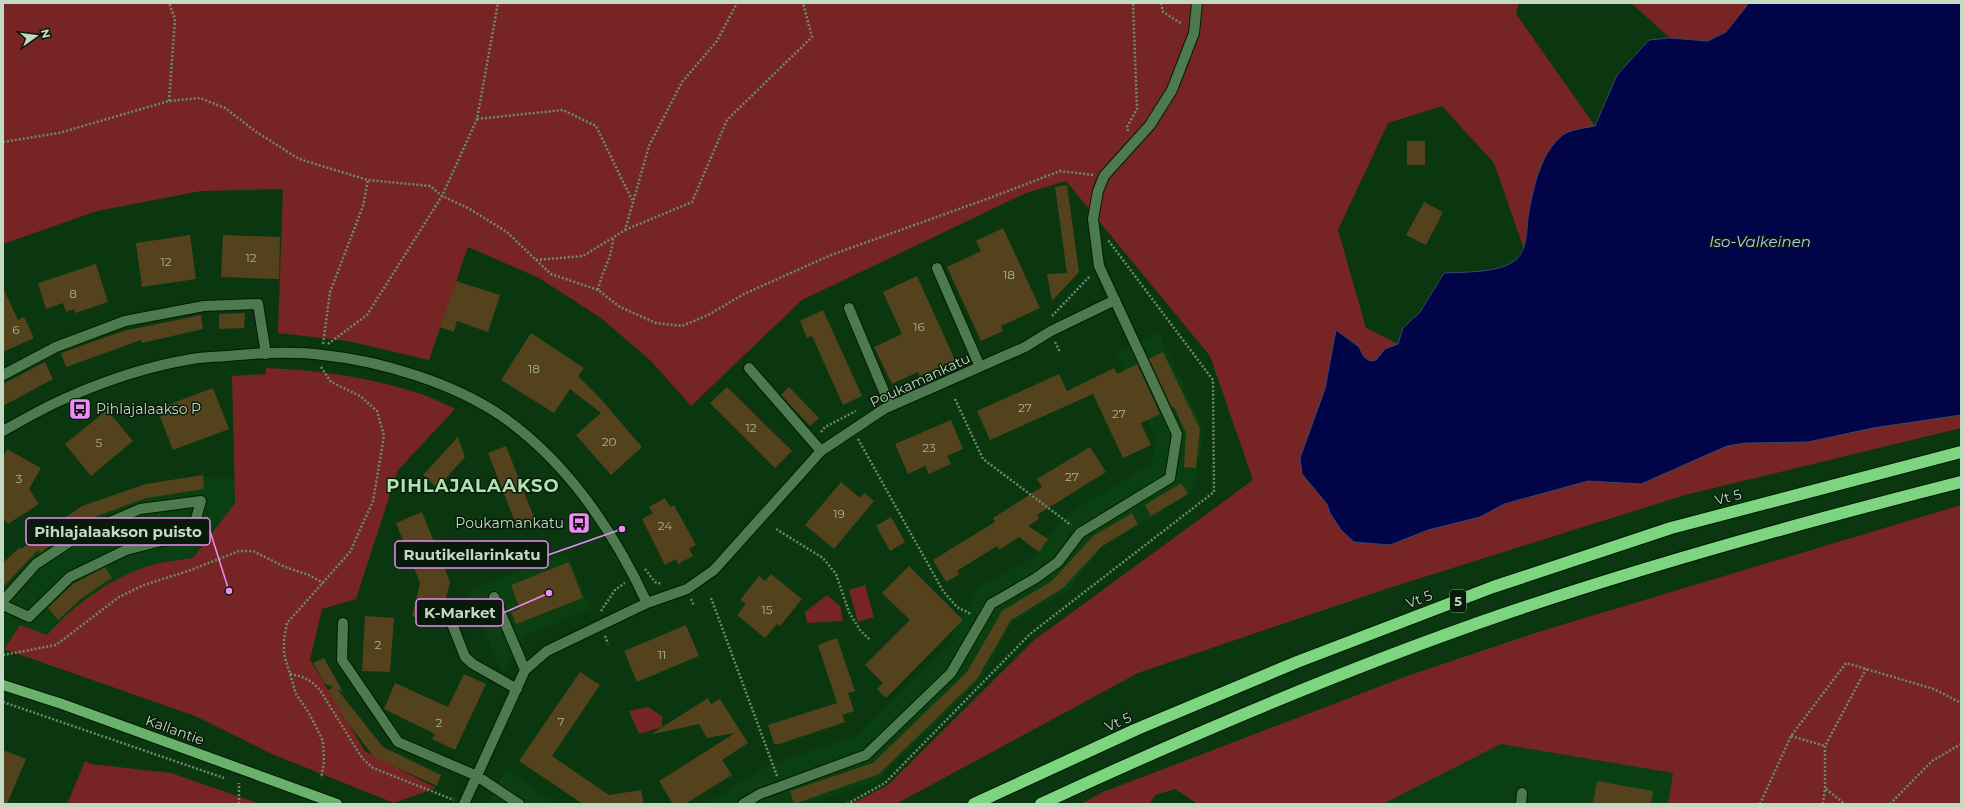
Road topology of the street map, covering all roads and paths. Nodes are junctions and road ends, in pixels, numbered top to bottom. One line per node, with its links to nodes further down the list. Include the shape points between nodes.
1 (169, 3): 9 (path, via 175,19)
2 (498, 3): 10 (path)
3 (737, 3): 16 (path, via 717,41 682,82 649,146)
4 (804, 3): 17 (path, via 812,37 727,120 692,202)
5 (1133, 3): 12 (path, via 1137,109 1127,127)
6 (1161, 3): 8 (path, via 1164,12)
7 (1197, 3): 8 (street)
8 (1194, 33): 12 (street, via 1172,90 1150,125)
9 (168, 101): 11 (path, via 59,133); 14 (path, via 200,98 226,108 255,131 299,159)
10 (477, 118): 15 (path); 16 (path, via 562,110 596,126)
11 (3, 142)
12 (1131, 145): 13 (street)
13 (1104, 176): 20 (street, via 1092,219); 22 (path, via 1060,171 831,255 744,294 708,315 682,326 656,322 620,307)
14 (368, 180): 15 (path, via 430,186); 26 (path, via 363,206 330,292)
15 (442, 196): 19 (path, via 468,208 507,232); 26 (path, via 368,315)
16 (633, 200): 17 (path)
17 (625, 230): 18 (path)
18 (613, 238): 19 (path, via 583,256); 22 (path, via 612,253 600,278)
19 (536, 260): 22 (path, via 551,274)
20 (1099, 266): 23 (street); 25 (path)
21 (937, 268): 28 (street)
22 (598, 290)
23 (1115, 300): 28 (street, Poukamankatu, via 1051,330 1025,347); 41 (street, via 1177,434 1170,478)
24 (849, 308): 32 (street)
25 (1050, 317)
26 (325, 350): 27 (street); 43 (path, via 321,368 331,382 360,396 377,411 384,436 373,501 350,552); 48 (street, via 445,385 502,417 542,452 585,496 635,577)
27 (266, 354): 30 (street, via 258,304 204,306 125,321 56,347); 34 (street, via 193,359 111,381 64,399)
28 (980, 367): 32 (street, Poukamankatu)
29 (749, 368): 35 (street)
30 (3, 375)
31 (955, 399): 41 (path, via 983,459)
32 (890, 406): 37 (street, Poukamankatu)
33 (860, 409): 35 (path, via 825,427)
34 (3, 431)
35 (813, 442): 37 (street)
36 (859, 442): 51 (path, via 942,591 957,607)
37 (821, 451): 48 (street, Poukamankatu, via 714,570 687,590)
38 (1961, 452): 78 (highway, Vt 5 / 5, via 1671,528 1493,587 1289,665 1137,729)
39 (1961, 482): 79 (highway, 5, via 1679,558 1503,614 1308,687 1150,753)
40 (776, 529): 53 (path, via 823,558 836,574 849,612)
41 (1080, 533): 51 (street, via 1058,562 991,604)
42 (642, 563): 44 (path, via 655,582)
43 (323, 583): 54 (path, via 309,575 285,568 254,550 239,551 144,585 119,597 56,645); 57 (path, via 287,623 284,654)
44 (665, 585)
45 (494, 597): 56 (street)
46 (710, 598): 69 (path)
47 (3, 601): 49 (street, via 36,564 80,535 140,509 201,501 192,533 126,550 70,576 29,617)
48 (647, 603): 56 (street, Poukamankatu, via 547,651)
49 (3, 604)
50 (449, 616): 59 (street, via 465,657)
51 (983, 620): 69 (street, via 951,673 866,754)
52 (343, 623): 65 (street, via 342,660 398,742)
53 (870, 640)
54 (3, 655)
55 (1866, 669): 61 (path, via 1934,689); 62 (path, via 1846,663); 64 (path)
56 (525, 670): 59 (street, Poukamankatu)
57 (290, 674): 66 (path, via 296,694 323,741 324,762); 72 (path, via 311,680 320,690 362,758 373,768)
58 (3, 685): 74 (main road, Kallantie)
59 (517, 689): 65 (street, Poukamankatu)
60 (3, 702): 67 (path)
61 (1961, 703)
62 (1791, 736): 64 (path); 81 (path)
63 (1961, 744): 84 (path, via 1932,761)
64 (1825, 746): 70 (path)
65 (477, 776): 75 (street, Poukamankatu); 76 (street)
66 (321, 778)
67 (239, 783): 68 (path); 73 (path)
68 (246, 786)
69 (781, 786): 77 (street)
70 (1826, 788): 82 (path); 83 (path)
71 (1522, 793): 80 (street)
72 (452, 799)
73 (239, 804)
74 (337, 804)
75 (464, 804)
76 (519, 804)
77 (743, 804)
78 (974, 804)
79 (1041, 804)
80 (1521, 804)
81 (1760, 804)
82 (1823, 804)
83 (1845, 804)
84 (1890, 804)

